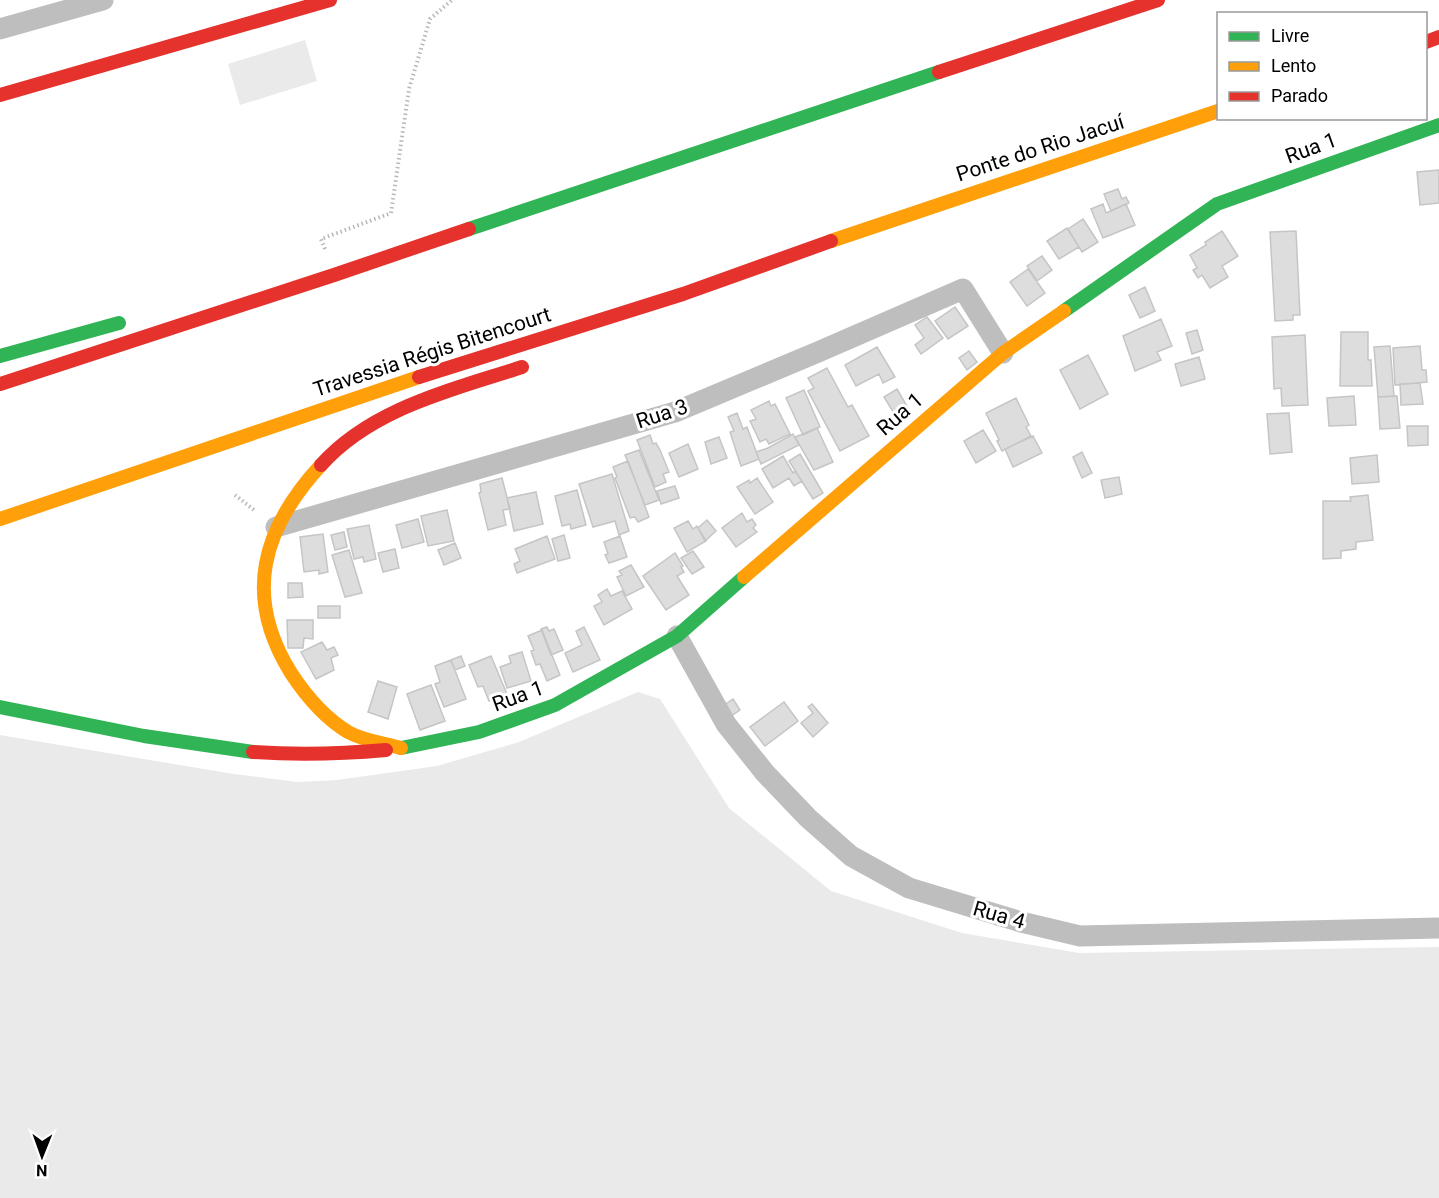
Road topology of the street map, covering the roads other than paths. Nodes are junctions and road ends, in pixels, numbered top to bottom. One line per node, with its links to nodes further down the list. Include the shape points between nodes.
1 (103, 0): 4 (street)
2 (330, 0): 5 (main road)
3 (1158, 0): 8 (main road)
4 (0, 29)
5 (0, 95)
6 (1217, 111): 10 (main road, Ponte do Rio Jacuí)
7 (1439, 125): 14 (main road, Rua 1, via 1216,204)
8 (582, 190): 9 (main road); 17 (main road)
9 (505, 202)
10 (876, 225): 11 (main road, Travessia Régis Bitencourt)
11 (683, 294): 13 (main road); 18 (main road, Travessia Régis Bitencourt, via 395,384)
12 (138, 317): 15 (main road)
13 (638, 324)
14 (1003, 353): 19 (street, Rua 3, via 963,289 675,412); 20 (main road, Rua 1)
15 (0, 356)
16 (538, 361): 19 (main road, via 404,408 362,429 334,451 299,489)
17 (0, 384)
18 (0, 519)
19 (276, 527): 22 (main road, via 268,548 263,604 271,636 286,668 330,719 351,733)
20 (677, 636): 22 (main road, Rua 1, via 555,705 479,732); 23 (street, Rua 4, via 726,724 765,774 851,856 909,888 1080,936)
21 (0, 707): 22 (main road, Rua 1, via 210,747 297,756 352,755)
22 (401, 748)
23 (1439, 928)

